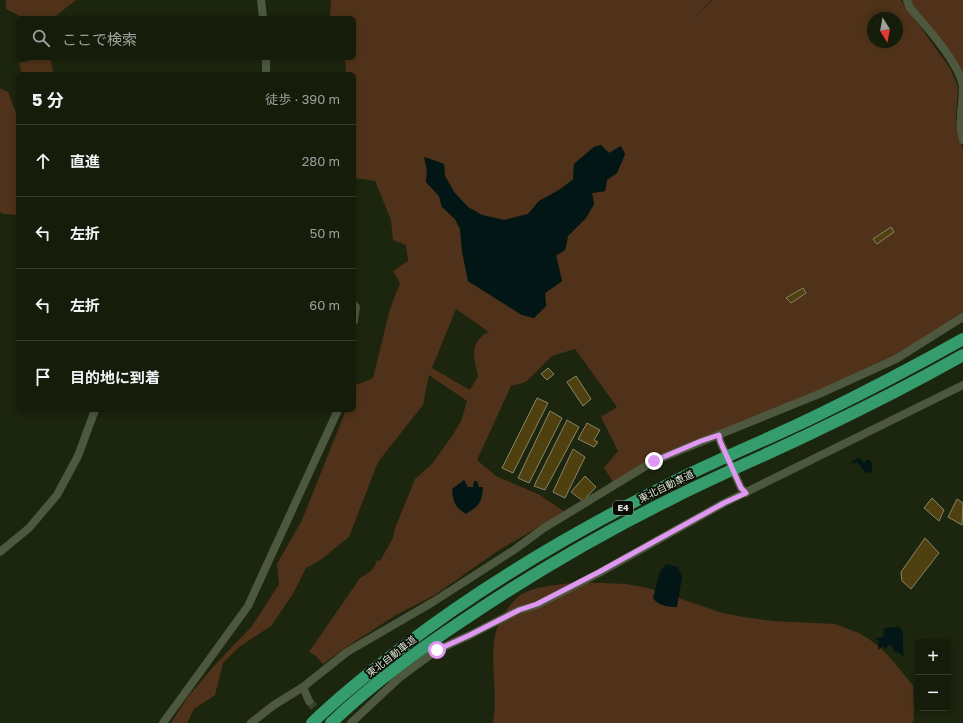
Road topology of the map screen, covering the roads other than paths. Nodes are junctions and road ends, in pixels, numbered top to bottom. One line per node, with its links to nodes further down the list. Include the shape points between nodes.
1 (261, 0): 3 (street)
2 (907, 0): 6 (street, via 910,8 943,49 959,75 963,88)
3 (263, 16)
4 (266, 60): 5 (street)
5 (266, 72)
6 (963, 140)
7 (963, 317): 13 (street, via 896,359)
8 (963, 339): 20 (highway, 東北自動車道 / E4, via 906,371 670,484 584,529 505,575 432,624)
9 (963, 355): 21 (highway, 東北自動車道 / E4, via 912,384 676,496 590,542 512,588 440,635 382,678)
10 (963, 385): 14 (street)
11 (93, 412): 15 (street, via 78,456 57,495 30,528)
12 (337, 412): 18 (street, via 248,606)
13 (720, 438): 14 (street); 16 (street, via 701,441 654,461 544,528 434,602 347,652)
14 (743, 490): 22 (street, via 724,503 544,601 519,610 437,650 400,678)
15 (0, 552)
16 (303, 687): 17 (street); 19 (street)
17 (309, 701)
18 (163, 723)
19 (251, 723)
20 (312, 723)
21 (331, 723)
22 (351, 723)

